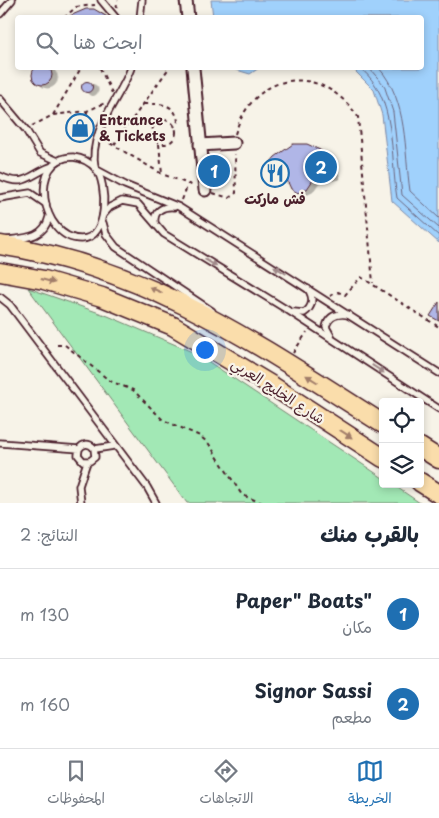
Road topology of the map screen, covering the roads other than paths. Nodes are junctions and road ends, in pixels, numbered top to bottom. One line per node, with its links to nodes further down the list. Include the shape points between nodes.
1 (12, 0): 5 (lane)
2 (142, 0): 7 (lane)
3 (186, 0): 8 (street)
4 (101, 3): 6 (lane)
5 (0, 14)
6 (113, 15)
7 (140, 15)
8 (188, 15)
9 (130, 70): 16 (lane, via 98,136 94,152)
10 (193, 70): 13 (street)
11 (0, 99): 14 (lane, via 40,153)
12 (234, 143): 13 (street)
13 (200, 146): 18 (street)
14 (58, 161): 15 (lane); 16 (lane, via 78,158)
15 (50, 167): 17 (lane, via 23,181); 20 (lane, via 44,182)
16 (96, 169): 21 (lane); 23 (lane, via 101,182)
17 (0, 176)
18 (205, 190)
19 (0, 198): 20 (lane, via 30,193)
20 (47, 204): 22 (lane)
21 (179, 207): 24 (lane, via 168,206 159,210 154,219); 28 (lane, one-way to 21)
22 (49, 217): 23 (lane, via 61,232 80,239 94,235); 25 (lane, via 44,229 32,237)
23 (103, 218): 24 (lane, via 120,201 132,201 144,209); 33 (lane, via 106,234 116,247 195,298)
24 (157, 228): 30 (lane, one-way to 30)
25 (0, 240)
26 (0, 245): 33 (main road, شارع الخليج العربي, one-way to 26, via 191,307 128,278 51,255)
27 (0, 272): 36 (main road, شارع الخليج العربي, one-way to 36, via 44,280 126,305 173,326)
28 (306, 287): 30 (lane, via 312,296 310,307 301,314); 31 (lane)
29 (0, 297): 40 (lane, via 10,305)
30 (289, 311): 32 (lane)
31 (351, 316): 32 (lane, via 336,315 328,320 327,331); 35 (lane)
32 (336, 341): 37 (lane, one-way to 37)
33 (256, 344): 34 (main road, شارع الخليج العربي)
34 (286, 363): 36 (main road, via 276,363 269,370); 38 (main road, شارع الخليج العربي, one-way to 34)
35 (439, 372)
36 (271, 386): 44 (main road, شارع الخليج العربي, one-way to 44)
37 (439, 409)
38 (379, 421)
39 (0, 443): 41 (lane)
40 (114, 446): 42 (lane); 50 (lane)
41 (79, 449): 42 (lane, via 87,444); 46 (lane, via 80,458)
42 (95, 449): 46 (lane, via 95,457)
43 (424, 450): 45 (main road)
44 (379, 455)
45 (439, 459)
46 (88, 462): 49 (lane, via 79,486)
47 (424, 485): 48 (main road)
48 (439, 494)
49 (81, 503)
50 (156, 503)

